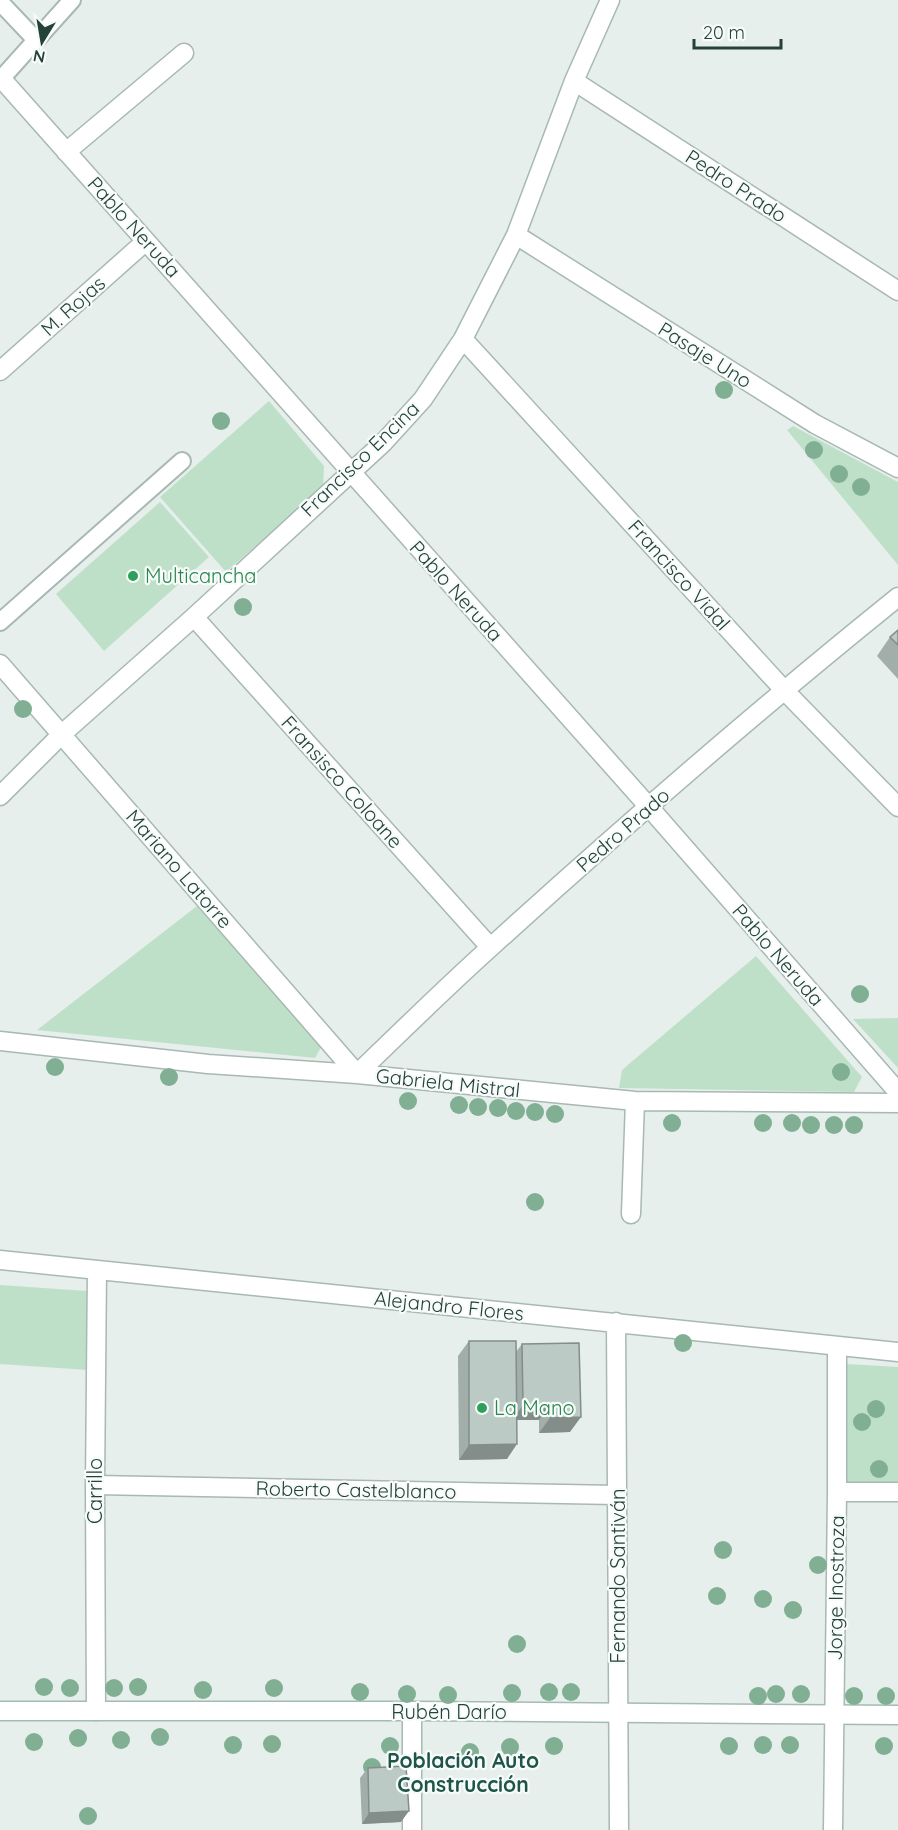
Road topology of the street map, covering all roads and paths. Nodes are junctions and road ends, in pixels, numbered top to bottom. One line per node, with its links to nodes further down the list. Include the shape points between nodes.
1 (72, 0): 4 (lane)
2 (610, 0): 6 (street, Francisco Encina)
3 (0, 2): 4 (lane)
4 (36, 40): 7 (lane)
5 (184, 53): 8 (street)
6 (573, 81): 9 (street, Francisco Encina); 11 (street, Pedro Prado)
7 (3, 87): 8 (street, Pablo Neruda)
8 (66, 152): 10 (street, Pablo Neruda)
9 (516, 236): 12 (street, Francisco Encina); 15 (street, Pasaje Uno, via 815,424)
10 (146, 241): 13 (street, M. Rojas); 16 (street, Pablo Neruda)
11 (898, 291)
12 (463, 339): 16 (street, Francisco Encina, via 423,399); 21 (street, Francisco Vidal)
13 (0, 370)
14 (182, 461): 19 (lane)
15 (898, 468)
16 (350, 472): 18 (street, Francisco Encina); 24 (street, Pablo Neruda)
17 (898, 597): 21 (street, Pedro Prado)
18 (194, 617): 22 (street, Francisco Encina); 26 (street, Fransisco Coloane)
19 (0, 622)
20 (0, 664): 22 (street, Mariano Latorre)
21 (784, 690): 24 (street, Pedro Prado); 25 (street, Francisco Vidal)
22 (62, 734): 23 (street, Francisco Encina); 28 (street, Mariano Latorre)
23 (0, 796)
24 (649, 807): 26 (street, Pedro Prado); 29 (street, Pablo Neruda)
25 (898, 807)
26 (490, 947): 28 (street, Pedro Prado)
27 (0, 1041): 28 (street, Gabriela Mistral, via 208,1064)
28 (357, 1074): 30 (street, Gabriela Mistral)
29 (898, 1092)
30 (635, 1101): 31 (street, Gabriela Mistral); 32 (street)
31 (898, 1103)
32 (631, 1214)
33 (0, 1260): 34 (street, Alejandro Flores)
34 (97, 1270): 35 (street, Alejandro Flores); 38 (street, Carrillo)
35 (616, 1322): 36 (street, Alejandro Flores); 41 (street, Fernando Santiván)
36 (837, 1347): 37 (street, Alejandro Flores); 39 (street, Jorge Inostroza)
37 (898, 1352)
38 (95, 1485): 41 (street, Roberto Castelblanco); 43 (street, Carrillo)
39 (837, 1492): 40 (street); 46 (street, Jorge Inostroza)
40 (898, 1492)
41 (617, 1495): 45 (street, Fernando Santiván)
42 (0, 1711): 43 (street, Rubén Darío)
43 (96, 1711): 44 (street, Rubén Darío)
44 (412, 1711): 45 (street, Rubén Darío); 48 (street)
45 (618, 1713): 46 (street, Rubén Darío); 49 (street, Fernando Santiván)
46 (833, 1714): 47 (street, Rubén Darío); 50 (street, Jorge Inostroza)
47 (898, 1715)
48 (412, 1830)
49 (619, 1830)
50 (833, 1830)

